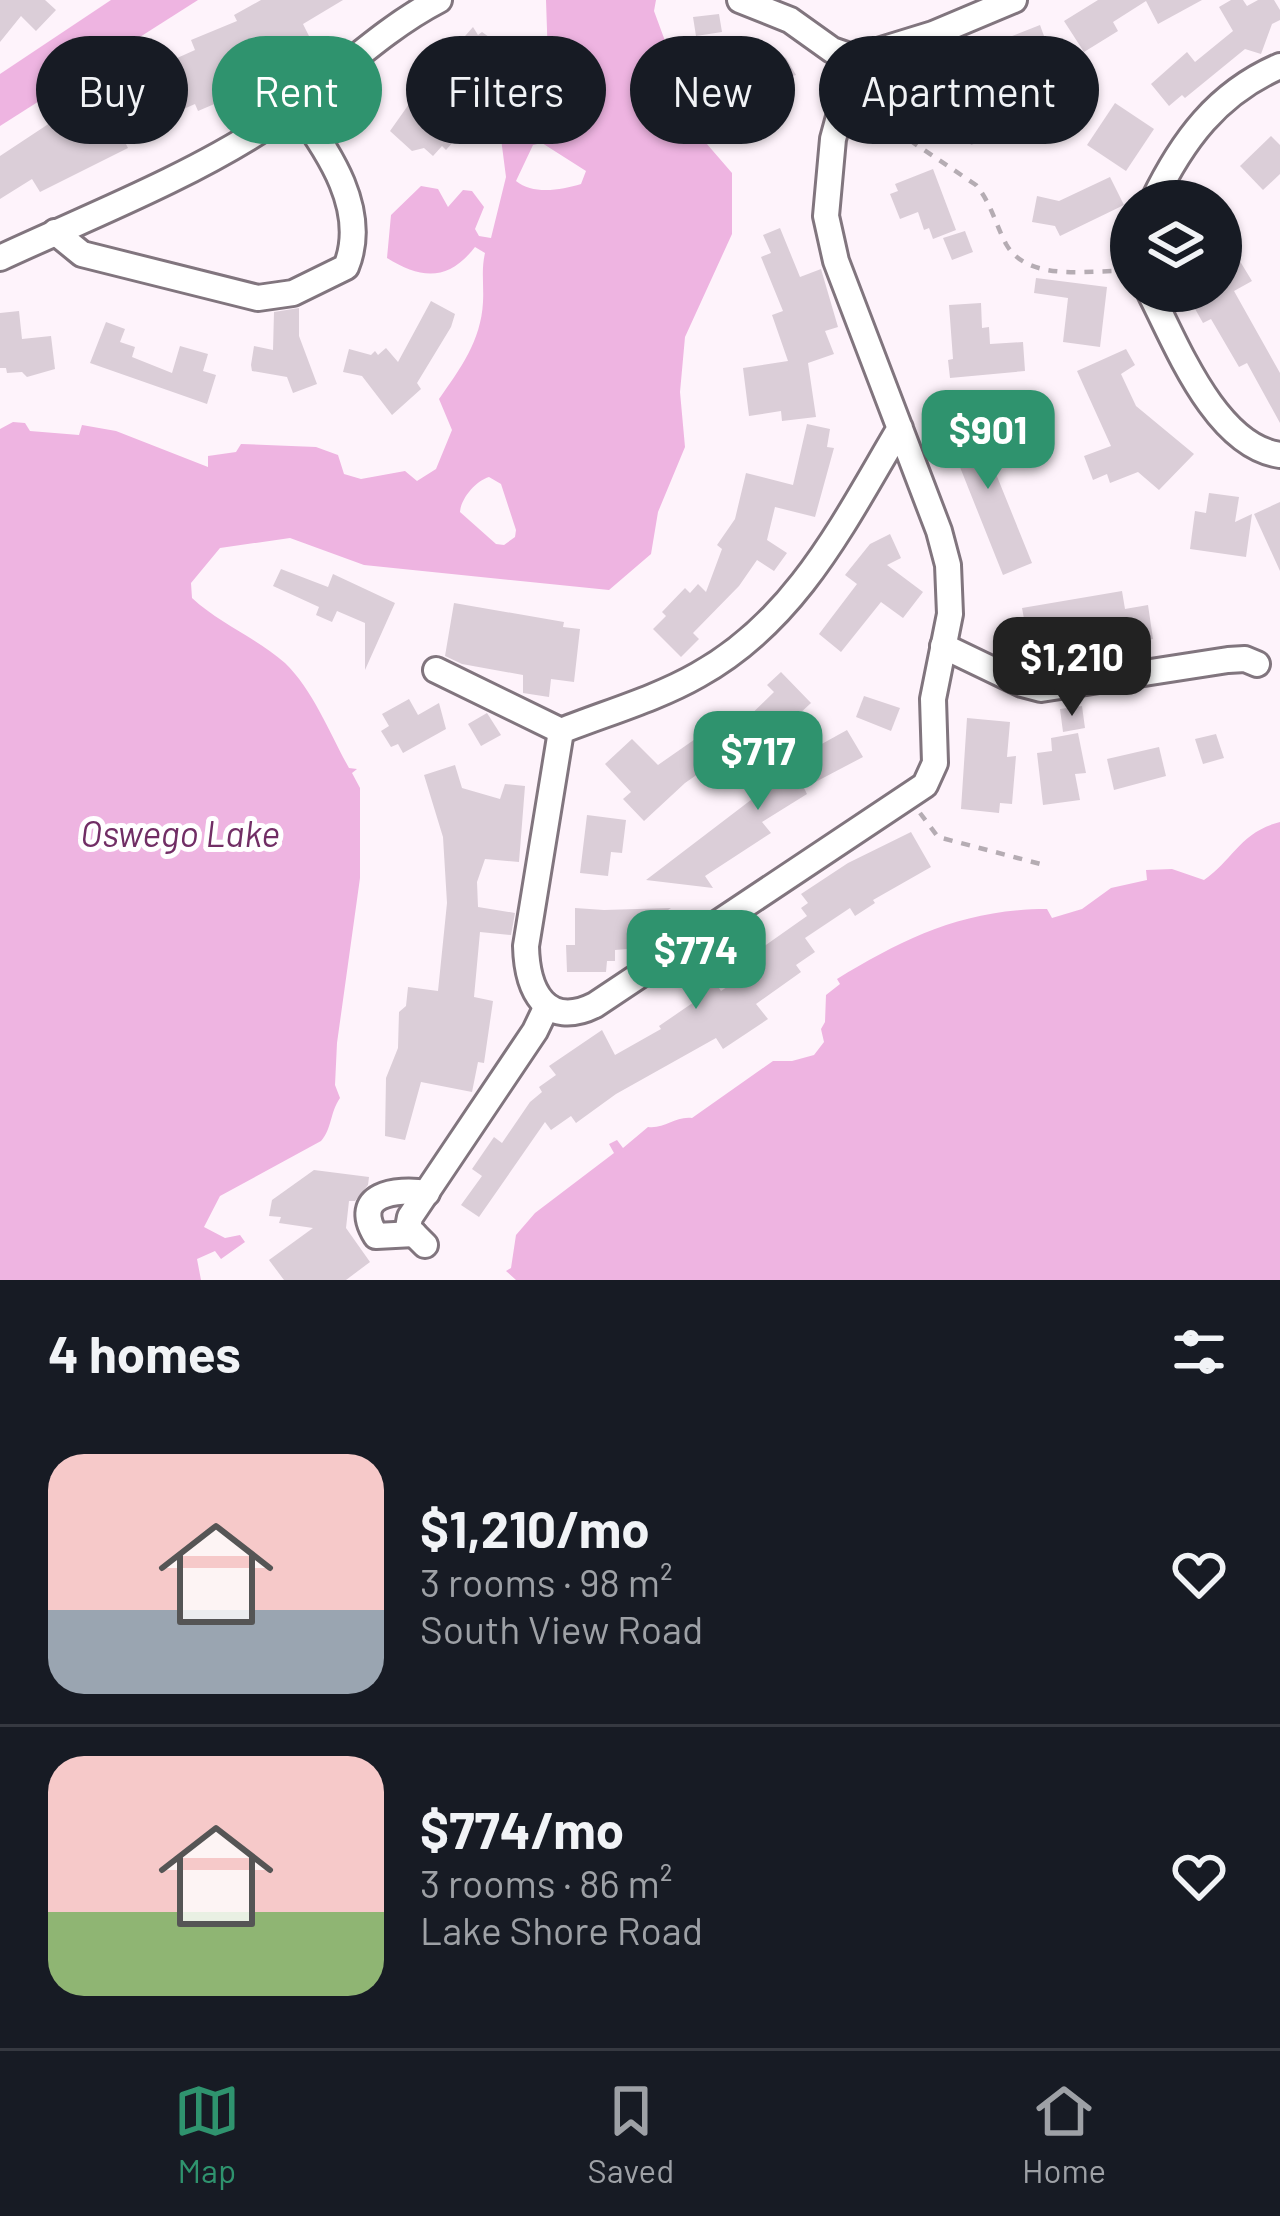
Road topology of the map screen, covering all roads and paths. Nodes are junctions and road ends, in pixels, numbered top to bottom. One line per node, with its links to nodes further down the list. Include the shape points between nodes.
1 (439, 0): 5 (street)
2 (740, 0): 6 (street)
3 (1014, 0): 4 (street)
4 (926, 36)
5 (382, 39)
6 (819, 41)
7 (1280, 66): 12 (street, via 1200,122)
8 (236, 144): 13 (street)
9 (318, 144): 13 (street, via 356,224 346,267 292,293 258,298 82,254)
10 (834, 144): 17 (street, via 826,216 836,261)
11 (916, 144): 15 (path, via 976,184 1016,257 1030,266)
12 (1164, 180)
13 (56, 232): 14 (street)
14 (0, 258)
15 (1110, 270)
16 (1159, 312): 18 (street, via 1228,425)
17 (900, 428): 19 (street, via 948,566); 22 (street, via 819,561 760,633 693,678)
18 (1280, 455)
19 (943, 646): 20 (street, via 1041,688 1228,660); 23 (street, via 933,699 935,763 925,785)
20 (1256, 664)
21 (436, 670): 22 (street)
22 (561, 731): 25 (street, via 526,946 534,993)
23 (908, 796): 24 (path, via 938,837); 25 (street, via 595,1005 570,1013)
24 (1048, 866)
25 (548, 1006): 26 (street)
26 (427, 1193): 26 (street, via 408,1228 420,1240 376,1236 375,1199 387,1191)

